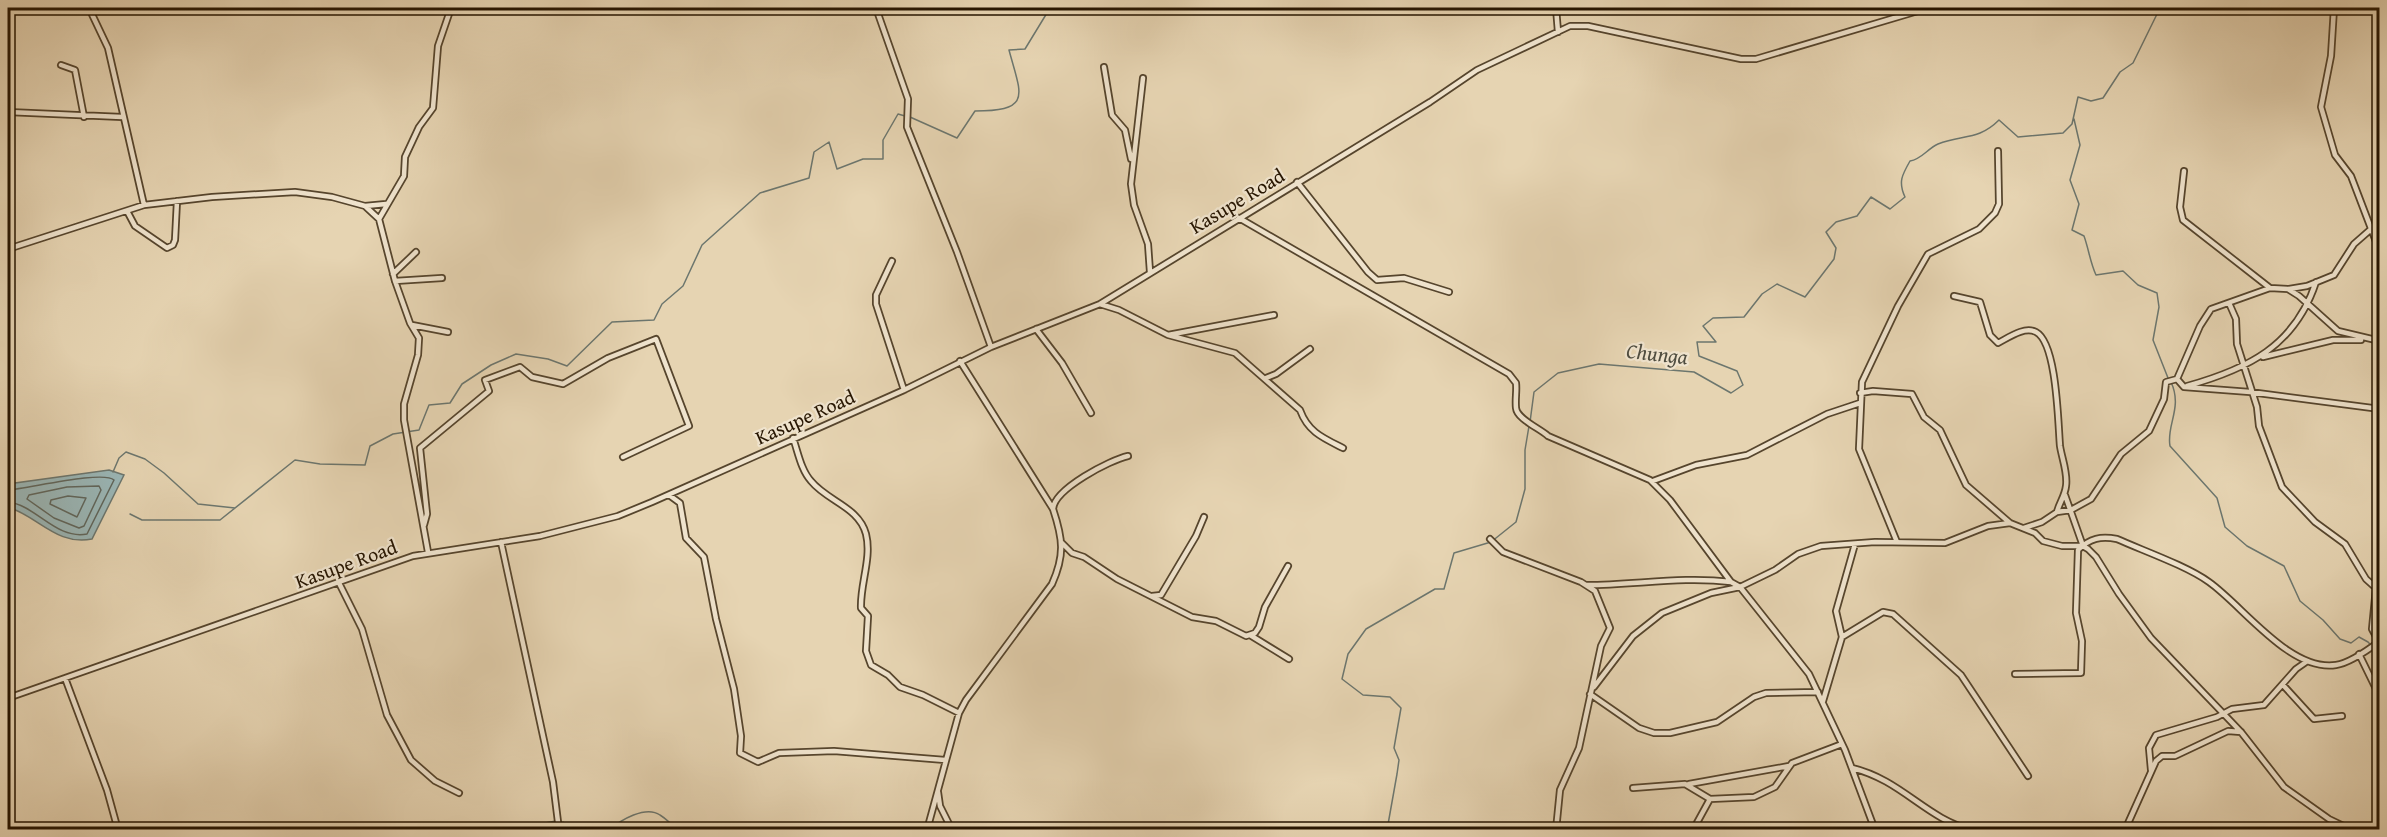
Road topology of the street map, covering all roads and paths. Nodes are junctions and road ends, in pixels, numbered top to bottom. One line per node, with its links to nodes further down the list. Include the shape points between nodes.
1 (89, 8): 13 (street, via 108,48)
2 (451, 8): 19 (street, via 438,46 434,108 419,126 405,157 404,176)
3 (876, 8): 49 (street, via 908,99 907,127)
4 (1556, 8): 7 (street)
5 (1928, 8): 7 (street, Kasupe Road, via 1756,59 1578,24)
6 (2334, 8): 25 (street, via 2331,57 2321,106 2335,155 2351,176)
7 (1558, 32): 17 (street, Kasupe Road, via 1477,70)
8 (61, 66): 12 (street, via 75,70)
9 (1104, 67): 15 (street, via 1112,115 1127,135)
10 (1143, 78): 15 (street)
11 (8, 112): 12 (street)
12 (84, 117): 13 (street)
13 (122, 117): 20 (street)
14 (1998, 151): 59 (street, via 1999,204 1995,213 1979,229 1928,254 1898,306)
15 (1132, 168): 30 (street, via 1132,198 1148,244)
16 (2184, 171): 35 (street, via 2180,193 2183,219)
17 (1297, 182): 23 (street, Kasupe Road); 37 (street, via 1377,280 1404,278)
18 (177, 201): 20 (street); 21 (street, via 295,192); 22 (street, via 175,240 167,248 135,226)
19 (387, 204): 21 (street); 24 (street)
20 (144, 206): 22 (street)
21 (365, 206): 24 (street)
22 (127, 211): 26 (street)
23 (1239, 218): 30 (street, Kasupe Road); 67 (street, via 1509,374 1516,383 1516,411 1520,418 1548,436)
24 (379, 219): 31 (street)
25 (2370, 231): 28 (street); 34 (street, via 2354,244 2334,274)
26 (8, 249)
27 (416, 252): 31 (street)
28 (2379, 252)
29 (892, 261): 57 (street, via 876,295 876,304)
30 (1150, 272): 40 (street, Kasupe Road)
31 (393, 274): 33 (street)
32 (442, 278): 33 (street)
33 (395, 281): 43 (street)
34 (2316, 282): 36 (street); 41 (street)
35 (2270, 288): 36 (street); 39 (street)
36 (2288, 289): 41 (street)
37 (1449, 292)
38 (1954, 296): 68 (street, via 1980,302 1990,335 1998,343 2025,330 2044,338 2059,404)
39 (2229, 303): 53 (street); 55 (street, via 2207,313)
40 (1100, 304): 44 (street, Kasupe Road); 46 (street)
41 (2308, 305): 47 (street, via 2338,331); 51 (street, via 2285,336)
42 (1274, 315): 46 (street)
43 (412, 326): 45 (street); 75 (street, via 419,338 419,348 404,404 404,420)
44 (1036, 329): 49 (street, Kasupe Road); 62 (street, via 1062,363)
45 (448, 332)
46 (1168, 335): 54 (street, via 1235,353)
47 (2372, 340): 48 (street); 51 (street, via 2333,340)
48 (2379, 341)
49 (991, 347): 52 (street, Kasupe Road)
50 (1310, 349): 54 (street)
51 (2259, 358): 53 (street)
52 (960, 361): 57 (street, Kasupe Road); 70 (street)
53 (2244, 366): 56 (street); 58 (street)
54 (1266, 378): 64 (street, via 1300,410 1304,422 1317,436)
55 (2177, 379): 56 (street); 71 (street, via 2164,385 2164,399 2145,436 2121,454 2091,499)
56 (2184, 387): 58 (street)
57 (904, 390): 63 (street, Kasupe Road)
58 (2250, 392): 61 (street); 92 (street, via 2282,487 2315,522 2345,544 2376,588 2372,629)
59 (1860, 393): 60 (street); 74 (street, via 1912,394 1921,412 1940,430 1966,485)
60 (1860, 403): 67 (street, via 1827,414 1747,455 1696,465 1656,482); 80 (street, via 1859,449)
61 (2379, 409)
62 (1091, 413)
63 (793, 438): 69 (street, Kasupe Road); 105 (street, via 808,478 821,492 844,505 866,532 861,608 867,616 871,665 900,687)
64 (1343, 448)
65 (1128, 456): 70 (street, via 1104,465 1061,492)
66 (623, 457): 75 (street, via 689,426 656,339 608,358 563,384 531,377 520,367 485,380 489,391 420,448 427,514)
67 (1650, 480): 85 (street, via 1670,500)
68 (2065, 494): 71 (street); 72 (street)
69 (669, 495): 78 (street, Kasupe Road, via 618,516); 110 (street, via 680,502 686,538 704,557 734,690 743,756 758,762 778,753 834,751)
70 (1053, 509): 79 (street)
71 (2071, 510): 72 (street); 82 (street)
72 (2057, 512): 76 (street)
73 (1204, 516): 89 (street, via 1161,595)
74 (2010, 523): 76 (street); 80 (street, via 1988,526 1945,543)
75 (423, 528): 83 (street)
76 (2024, 528): 82 (street, via 2043,541)
77 (1492, 541): 87 (street, via 1503,552)
78 (501, 542): 83 (street, Kasupe Road); 121 (street, via 553,782)
79 (1061, 542): 89 (street, via 1072,554 1084,557); 105 (street, via 1061,563 1052,584)
80 (1898, 542): 81 (street)
81 (1855, 544): 88 (street, via 1821,546 1798,554); 91 (street, via 1836,610)
82 (2083, 546): 95 (street, via 2094,538 2118,539 2197,574); 96 (street, via 2078,550 2077,561 2080,673); 106 (street, via 2096,557 2151,638)
83 (428, 552): 86 (street, Kasupe Road)
84 (1288, 566): 90 (street, via 1265,607 1259,627)
85 (1731, 582): 87 (street, via 1672,579); 88 (street)
86 (339, 583): 97 (street, Kasupe Road); 118 (street, via 362,629 387,715 411,760 435,781)
87 (1587, 585): 99 (street, via 1598,598 1610,628 1600,646)
88 (1740, 587): 99 (street, via 1731,586 1679,604 1647,623); 100 (street, via 1809,674)
89 (1150, 596): 90 (street, via 1192,617 1216,621)
90 (1250, 635): 94 (street)
91 (1842, 637): 104 (street); 114 (street, via 1883,612 1893,614 1961,675)
92 (2379, 641): 93 (street)
93 (2359, 654): 95 (street, via 2338,665); 102 (street)
94 (1289, 659)
95 (2306, 662): 98 (street)
96 (2015, 674)
97 (65, 678): 103 (street, Kasupe Road); 120 (street)
98 (2283, 685): 106 (street, via 2264,705); 107 (street, via 2314,719)
99 (1594, 687): 101 (street)
100 (1818, 692): 101 (street, via 1766,693 1717,722 1670,733 1639,728); 104 (street)
101 (1590, 693): 124 (street, via 1579,748 1563,779)
102 (2379, 697)
103 (8, 698)
104 (1823, 701): 109 (street)
105 (959, 713): 110 (street)
106 (2221, 714): 108 (street); 113 (street, via 2156,735 2149,748)
107 (2342, 716)
108 (2241, 732): 113 (street, via 2228,731 2175,756 2162,756); 129 (street, via 2284,787)
109 (1842, 744): 111 (street); 112 (street)
110 (945, 760): 117 (street)
111 (1789, 766): 115 (street); 119 (street, via 1775,787 1759,795)
112 (1852, 768): 126 (street); 127 (street, via 1880,776 1928,810)
113 (2151, 770): 128 (street)
114 (2028, 776)
115 (1688, 784): 116 (street); 119 (street)
116 (1632, 788)
117 (937, 789): 122 (street); 123 (street, via 940,806)
118 (459, 794)
119 (1710, 799): 125 (street)
120 (118, 830)
121 (559, 830)
122 (927, 830)
123 (952, 830)
124 (1556, 830)
125 (1694, 830)
126 (1875, 830)
127 (1972, 830)
128 (2126, 830)
129 (2352, 830)

